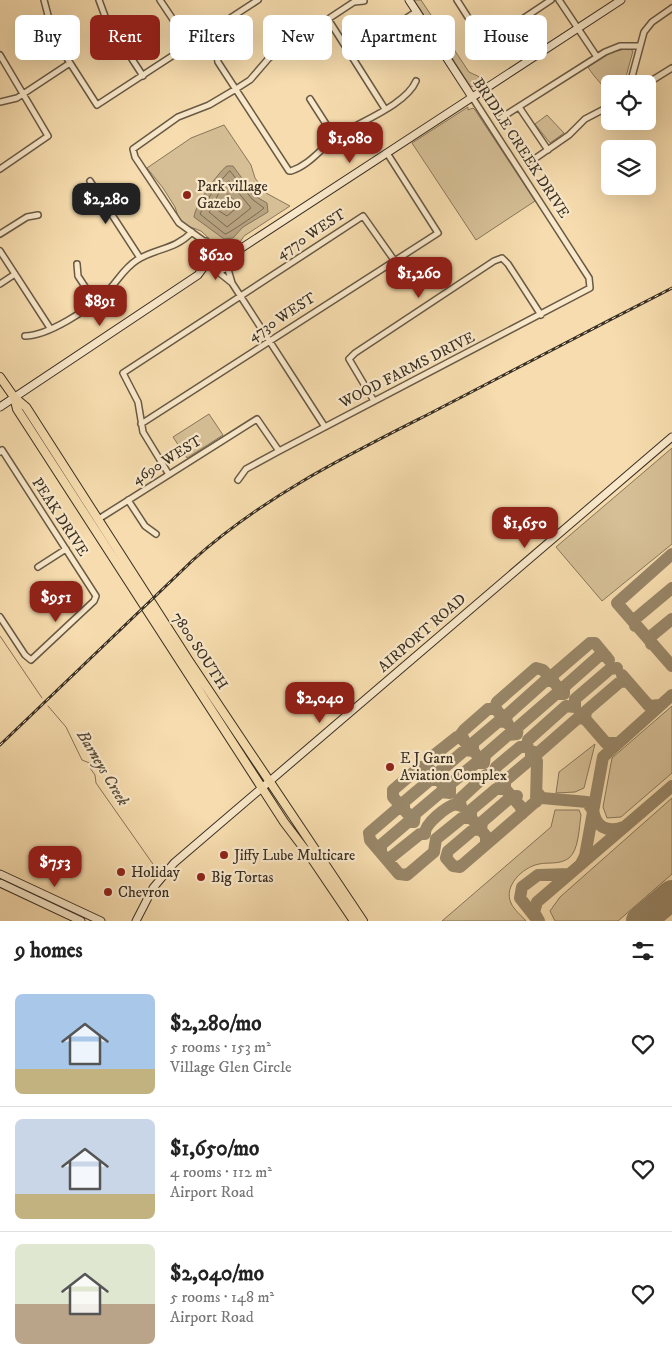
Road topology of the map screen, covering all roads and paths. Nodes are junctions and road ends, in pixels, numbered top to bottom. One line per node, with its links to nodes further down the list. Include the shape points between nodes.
1 (44, 0): 27 (street, via 54,38)
2 (99, 0): 30 (street, via 106,19)
3 (160, 0): 13 (street)
4 (258, 0): 14 (street)
5 (410, 0): 12 (main road, BRIDLE CREEK DRIVE)
6 (457, 0): 7 (street, via 485,44)
7 (551, 0)
8 (560, 0): 18 (street)
9 (621, 0): 18 (main road)
10 (364, 1): 16 (street, via 354,2)
11 (672, 8): 20 (street, via 648,25)
12 (416, 11): 15 (street); 35 (main road, BRIDLE CREEK DRIVE)
13 (170, 15)
14 (235, 15)
15 (410, 15)
16 (332, 16)
17 (332, 25): 19 (street)
18 (578, 28): 22 (street); 35 (main road)
19 (342, 40)
20 (639, 46): 22 (street, via 620,46); 29 (street)
21 (0, 55): 34 (street)
22 (597, 57): 38 (street)
23 (170, 58): 30 (street)
24 (217, 60): 33 (street)
25 (267, 60): 33 (street, via 250,80)
26 (355, 60): 39 (street)
27 (70, 63): 30 (street, via 97,105); 34 (street)
28 (672, 68): 31 (street)
29 (632, 75)
30 (143, 76)
31 (656, 78)
32 (416, 81): 39 (street, via 411,90)
33 (236, 89): 42 (street, via 289,171 310,161); 49 (street, via 178,117 133,149 176,219)
34 (23, 94): 37 (street); 46 (street, via 48,136)
35 (472, 97): 44 (main road); 65 (street, BRIDLE CREEK DRIVE)
36 (310, 99): 42 (street)
37 (0, 102)
38 (519, 107): 41 (street); 43 (street)
39 (385, 109): 42 (street)
40 (601, 111): 43 (street, via 585,119)
41 (502, 118)
42 (335, 138)
43 (548, 150): 45 (street)
44 (387, 153): 52 (main road); 57 (street, 4730 WEST, via 438,233)
45 (530, 162)
46 (0, 169)
47 (90, 181): 55 (street)
48 (38, 215): 50 (street, via 27,217)
49 (192, 232): 51 (street); 55 (street, via 170,248)
50 (0, 234)
51 (206, 241): 54 (street); 56 (street)
52 (240, 249): 54 (main road); 59 (main road)
53 (0, 251): 61 (street)
54 (221, 252): 56 (main road); 59 (main road)
55 (140, 258): 67 (street, via 127,267)
56 (210, 258): 60 (main road, via 210,266); 62 (main road)
57 (394, 260): 66 (street, 4770 WEST, via 364,216); 71 (street, 4730 WEST)
58 (76, 264): 67 (street, via 78,276)
59 (227, 264): 60 (main road); 63 (street)
60 (216, 270): 62 (main road); 63 (street)
61 (15, 274): 64 (street); 69 (street)
62 (198, 275): 73 (main road)
63 (232, 283): 66 (street)
64 (0, 284)
65 (591, 286): 68 (street, WOOD FARMS DRIVE)
66 (240, 295): 71 (street); 76 (street, 4770 WEST, via 123,373 138,402)
67 (95, 302): 69 (street)
68 (541, 315): 74 (street, WOOD FARMS DRIVE); 74 (street, via 502,258 349,359)
69 (50, 328): 70 (street)
70 (25, 336)
71 (270, 341): 76 (street, 4730 WEST); 77 (street)
72 (0, 377): 73 (main road, 7800 SOUTH)
73 (14, 397): 75 (main road); 84 (main road, 7800 SOUTH, via 17,409)
74 (374, 401): 77 (street, WOOD FARMS DRIVE)
75 (0, 407)
76 (141, 424): 81 (street)
77 (325, 427): 80 (street, WOOD FARMS DRIVE)
78 (672, 437): 89 (main road, AIRPORT ROAD)
79 (1, 451): 86 (street, PEAK DRIVE)
80 (279, 451): 81 (street, 4690 WEST, via 256,419); 82 (street, WOOD FARMS DRIVE, via 246,469)
81 (168, 474): 83 (street, 4690 WEST)
82 (238, 480)
83 (128, 500): 84 (street, 4690 WEST); 85 (street, via 145,526)
84 (95, 521): 89 (main road, 7800 SOUTH); 90 (main road, 7800 SOUTH)
85 (156, 534)
86 (66, 549): 87 (street); 88 (street, PEAK DRIVE, via 96,596 94,601 31,660)
87 (38, 567)
88 (1, 620)
89 (269, 782): 90 (main road, AIRPORT ROAD); 97 (main road, 7800 SOUTH)
90 (262, 787): 95 (main road, AIRPORT ROAD, via 169,868 153,888); 96 (main road, 7800 SOUTH)
91 (0, 874): 94 (main road)
92 (0, 883): 93 (main road)
93 (81, 921)
94 (101, 921)
95 (136, 921)
96 (354, 921)
97 (363, 921)

